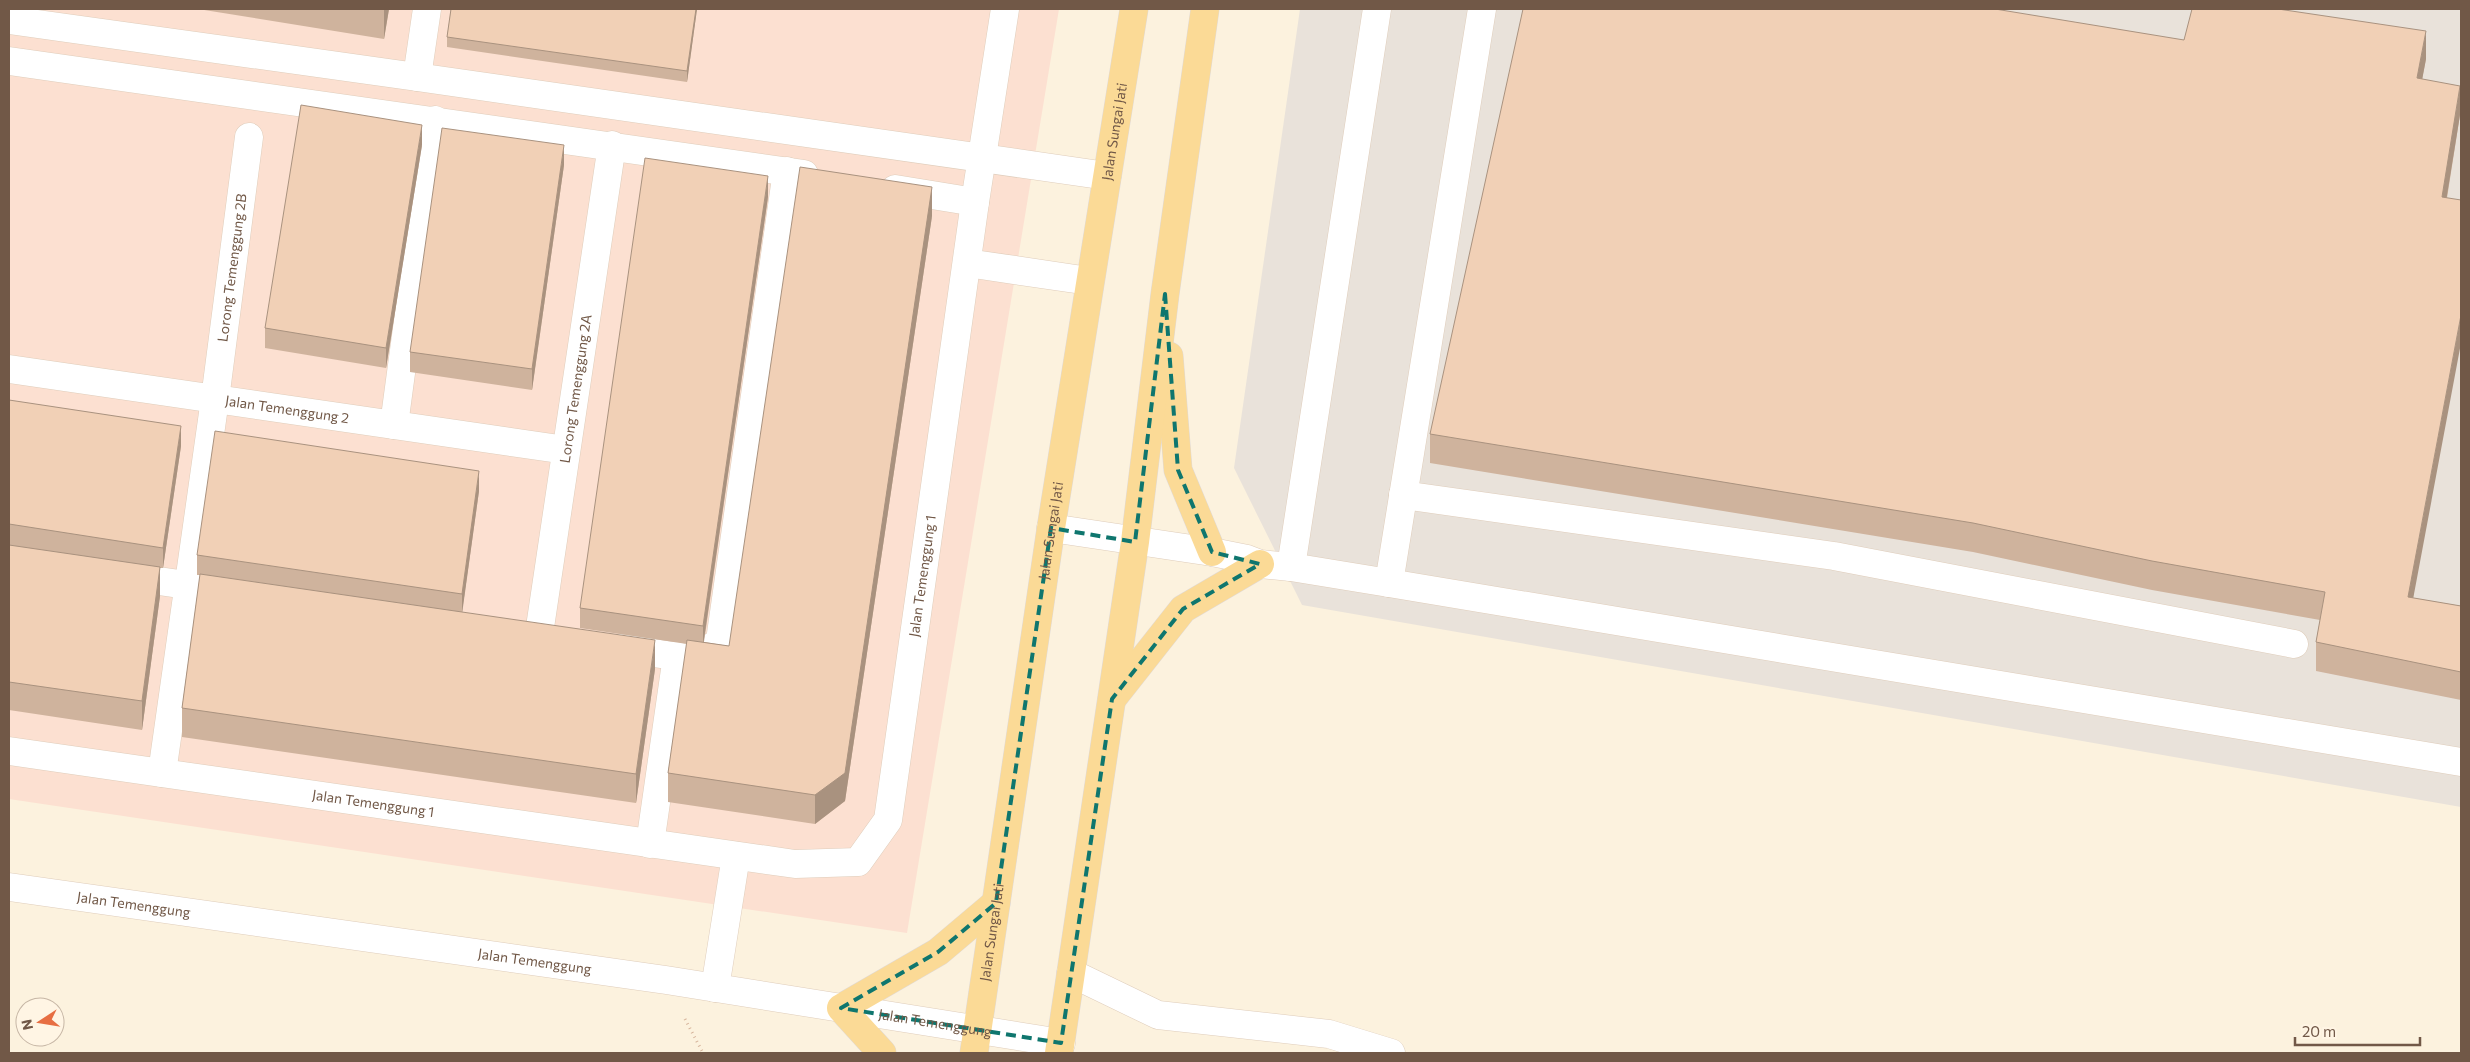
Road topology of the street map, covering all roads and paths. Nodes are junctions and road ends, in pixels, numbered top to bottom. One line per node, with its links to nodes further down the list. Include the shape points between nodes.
1 (427, 9): 9 (street)
2 (1005, 9): 13 (street, Jalan Temenggung 1)
3 (1134, 9): 15 (main road, Jalan Sungai Jati)
4 (1205, 9): 21 (main road)
5 (1377, 9): 31 (street)
6 (1482, 9): 26 (street)
7 (9, 20): 9 (street)
8 (9, 61): 10 (street)
9 (417, 77): 13 (street)
10 (435, 120): 12 (street); 24 (street)
11 (249, 137): 23 (street, Lorong Temenggung 2B)
12 (612, 145): 14 (street); 25 (street, Lorong Temenggung 2A)
13 (982, 158): 15 (street); 18 (street, Jalan Temenggung 1)
14 (787, 171): 16 (street); 39 (street, via 720,641 695,659)
15 (1107, 176): 20 (main road, Jalan Sungai Jati)
16 (825, 177)
17 (872, 185): 18 (street)
18 (975, 202): 19 (street, Jalan Temenggung 1)
19 (967, 263): 20 (street); 45 (street, Jalan Temenggung 1, via 888,820 858,862 795,864)
20 (1089, 281): 27 (main road, Jalan Sungai Jati)
21 (1165, 294): 28 (main road); 29 (main road, via 1178,470)
22 (9, 369): 23 (street, Jalan Temenggung 2)
23 (215, 399): 24 (street, Jalan Temenggung 2); 34 (street, Lorong Temenggung 2B)
24 (394, 426): 25 (street, Jalan Temenggung 2)
25 (566, 450): 36 (street, Lorong Temenggung 2A, via 549,636)
26 (1403, 495): 33 (street); 38 (street, via 1834,556)
27 (1051, 528): 28 (street); 47 (main road, Jalan Sungai Jati)
28 (1135, 542): 29 (street); 40 (main road)
29 (1212, 552): 30 (street)
30 (1260, 564): 31 (street); 40 (main road, via 1184,609)
31 (1291, 567): 33 (street)
32 (103, 573): 34 (street)
33 (1389, 583): 42 (street)
34 (188, 585): 35 (street); 43 (street, Lorong Temenggung 2B)
35 (257, 595)
36 (510, 630)
37 (598, 644): 39 (street)
38 (2294, 644)
39 (677, 656): 44 (street)
40 (1112, 699): 48 (main road)
41 (9, 751): 43 (street, Jalan Temenggung 1)
42 (2461, 762)
43 (162, 774): 44 (street, Jalan Temenggung 1)
44 (650, 844): 45 (street, Jalan Temenggung 1)
45 (732, 879): 49 (street)
46 (9, 887): 49 (street, Jalan Temenggung)
47 (996, 903): 50 (main road, via 938,952); 51 (main road, Jalan Sungai Jati)
48 (1072, 973): 52 (main road); 54 (street, via 1158,1015 1329,1034)
49 (715, 988): 50 (street, Jalan Temenggung)
50 (840, 1008): 51 (street, Jalan Temenggung); 53 (main road)
51 (976, 1042): 52 (street, Jalan Temenggung)
52 (1060, 1048)
53 (882, 1053)
54 (1391, 1053)

